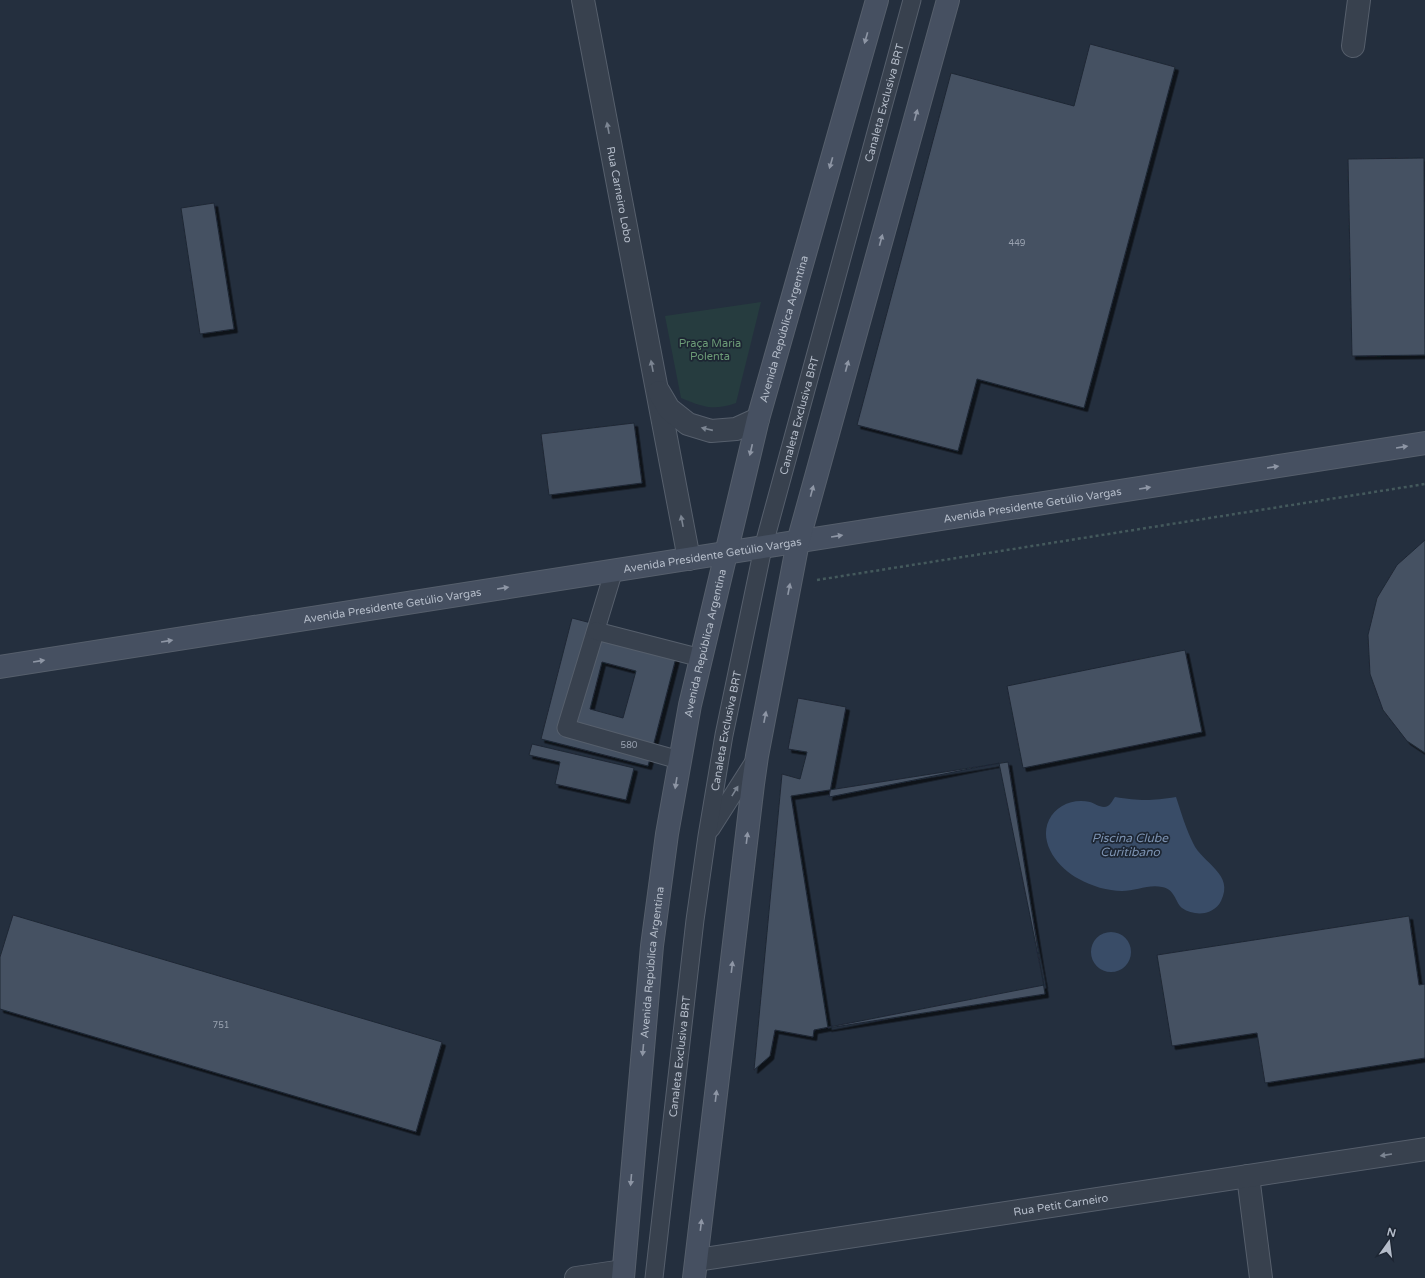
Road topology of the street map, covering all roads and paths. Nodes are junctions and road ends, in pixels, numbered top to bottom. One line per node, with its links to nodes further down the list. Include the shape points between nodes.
1 (583, 0): 7 (street, Rua Carneiro Lobo, one-way to 1)
2 (877, 0): 8 (street, Avenida República Argentina, one-way to 8)
3 (912, 0): 12 (lane, Canaleta Exclusiva BRT)
4 (948, 0): 11 (street, one-way to 4)
5 (1359, 0): 6 (street)
6 (1352, 46)
7 (657, 388): 8 (street, Rua Carneiro Lobo, one-way to 7, via 736,429 711,431 688,424 669,409); 14 (street, Rua Carneiro Lobo, one-way to 7)
8 (758, 419): 13 (street, Avenida República Argentina, one-way to 13)
9 (1425, 443): 11 (street, Avenida Presidente Getúlio Vargas, one-way to 9)
10 (1425, 484): 16 (path)
11 (798, 542): 12 (street, Avenida Presidente Getúlio Vargas); 20 (street, one-way to 11)
12 (763, 548): 13 (street, Avenida Presidente Getúlio Vargas); 22 (lane, Canaleta Exclusiva BRT, via 724,735)
13 (727, 553): 14 (street, Avenida Presidente Getúlio Vargas); 18 (street, Avenida República Argentina)
14 (690, 559): 15 (street, Avenida Presidente Getúlio Vargas)
15 (614, 570): 17 (lane); 19 (street, Avenida Presidente Getúlio Vargas, one-way to 15)
16 (812, 581)
17 (596, 631): 18 (lane); 21 (lane, via 566,728)
18 (701, 658): 21 (street, Avenida República Argentina)
19 (0, 667)
20 (758, 756): 22 (lane, Canaleta Exclusiva BRT, one-way to 20); 25 (street, one-way to 20)
21 (679, 760): 26 (street, Avenida República Argentina, one-way to 26, via 652,946)
22 (707, 836): 28 (lane, Canaleta Exclusiva BRT)
23 (1425, 1149): 24 (street, Rua Petit Carneiro, one-way to 24)
24 (1248, 1176): 25 (street, Rua Petit Carneiro); 29 (street)
25 (695, 1269)
26 (623, 1274): 27 (street)
27 (576, 1278)
28 (654, 1278)
29 (1261, 1278)

